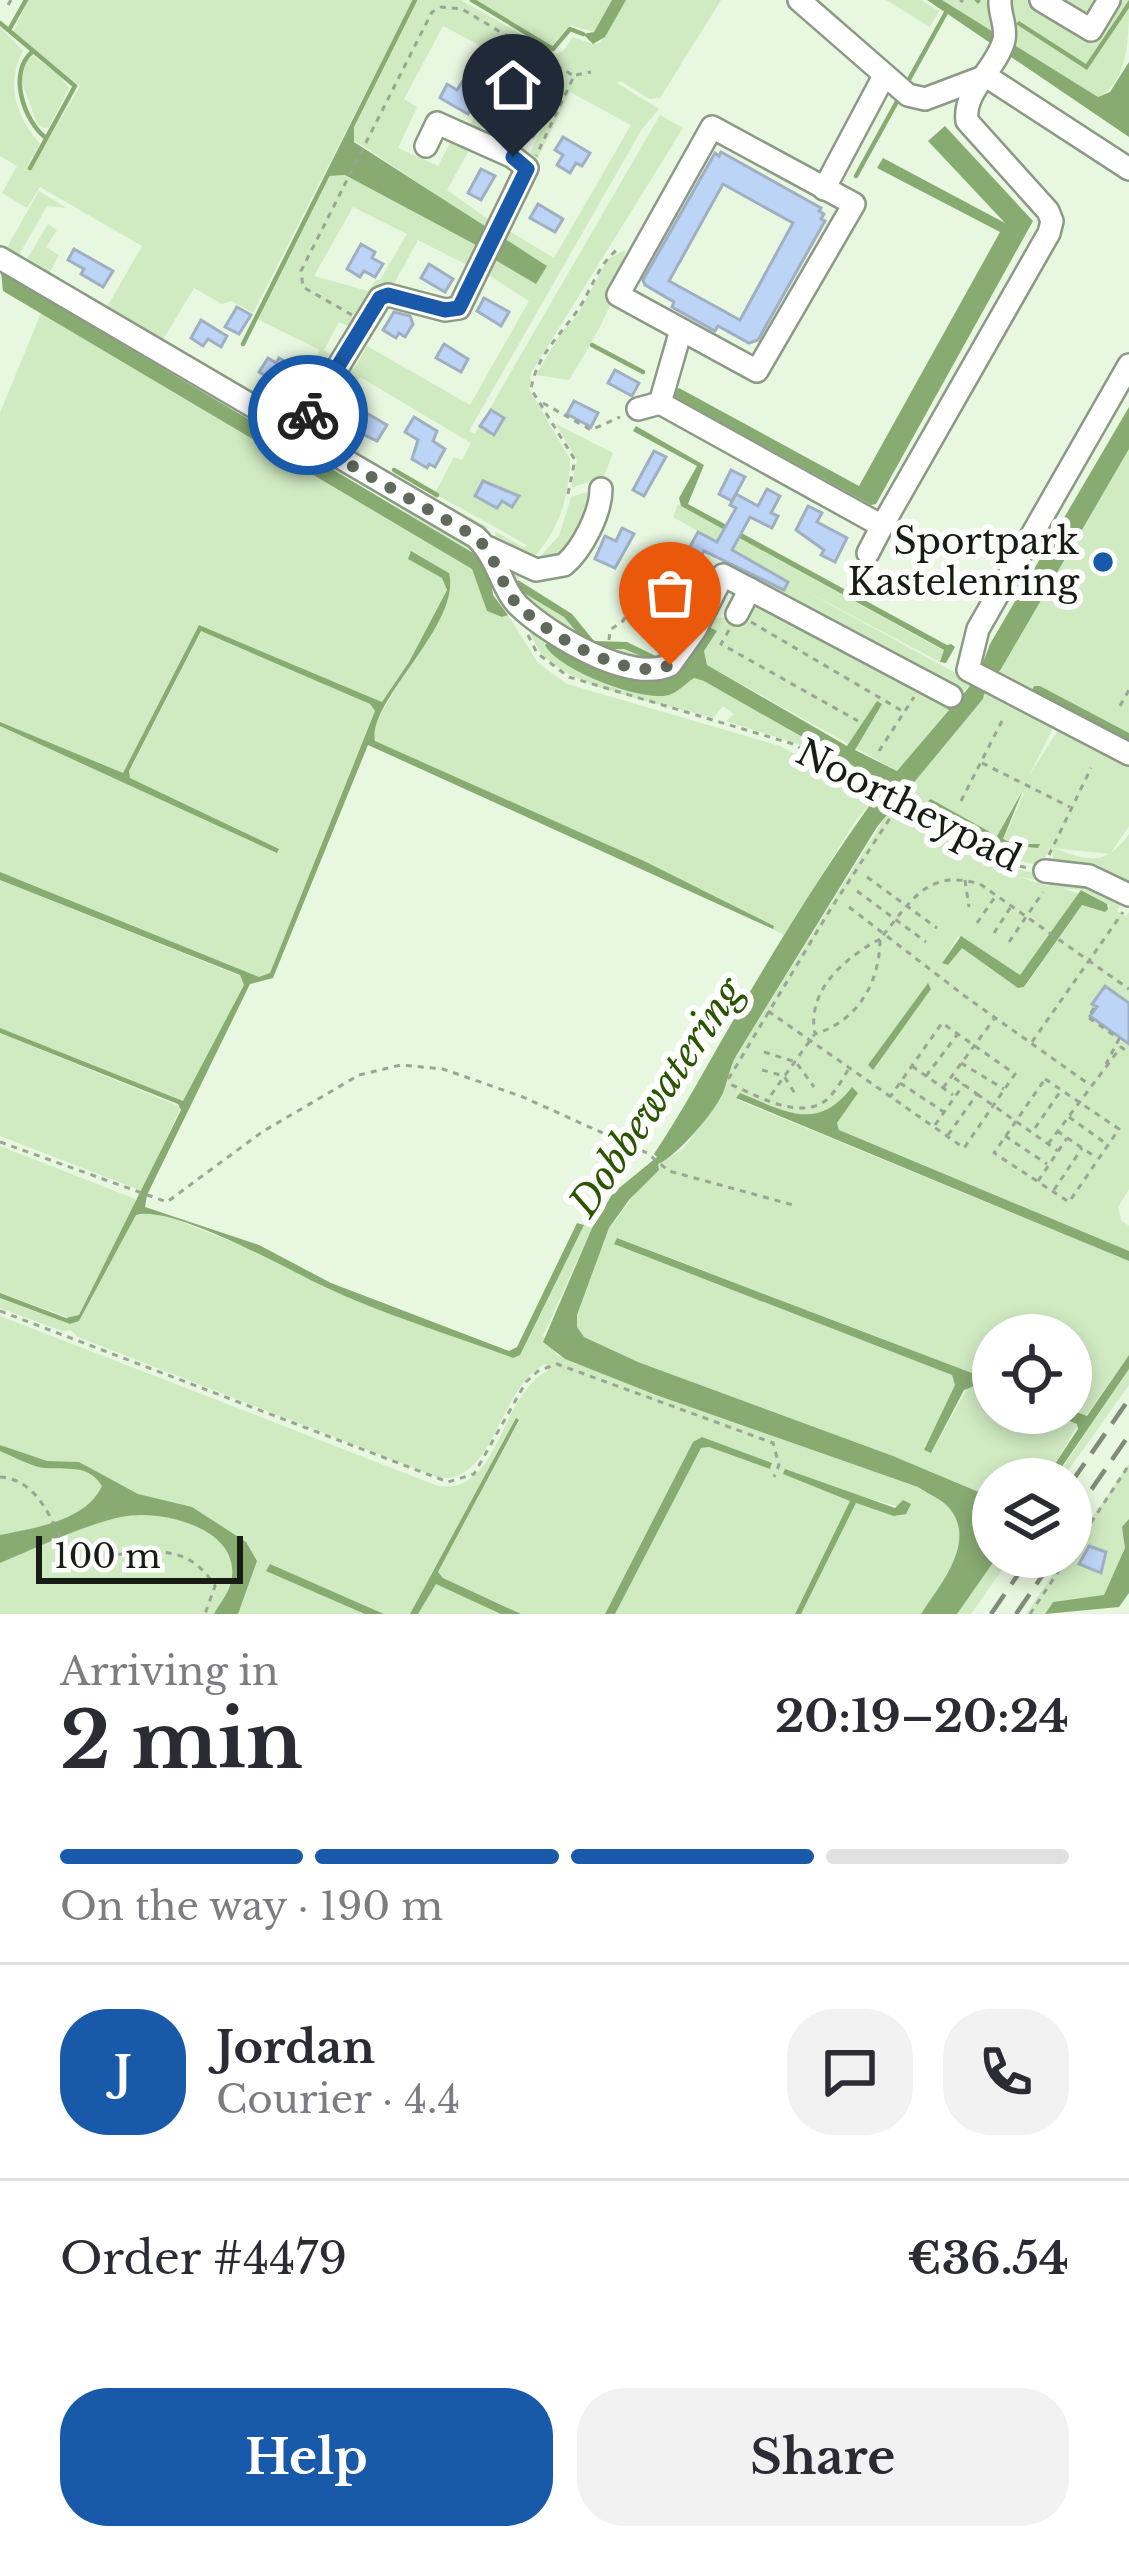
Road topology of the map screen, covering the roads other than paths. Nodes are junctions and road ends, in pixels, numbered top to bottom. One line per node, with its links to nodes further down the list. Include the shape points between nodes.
1 (799, 0): 6 (street)
2 (1041, 0): 3 (street, via 1091,30)
3 (1109, 0)
4 (999, 4): 5 (street, via 1004,43)
5 (986, 76): 6 (street, via 925,99); 8 (street); 15 (street, via 965,107 967,122 1052,221)
6 (896, 86): 9 (street)
7 (426, 146): 13 (street, via 437,123 527,169 459,308 380,298)
8 (1129, 169)
9 (824, 189): 11 (street, via 854,205 757,371); 11 (street, via 712,127 618,295)
10 (0, 258): 13 (street)
11 (681, 330): 15 (street, via 649,406)
12 (1129, 365): 21 (street, via 978,629 968,670)
13 (297, 434): 16 (street)
14 (601, 489): 16 (street, via 580,546 564,565 536,569)
15 (882, 526): 17 (street)
16 (487, 548): 18 (street, via 517,605 597,656 643,670 676,661 723,575)
17 (868, 553)
18 (750, 589): 19 (street); 20 (street)
19 (737, 614)
20 (951, 696)
21 (1129, 754)
22 (1044, 881): 23 (street, Noortheypad, via 1089,876)
23 (1129, 899)

